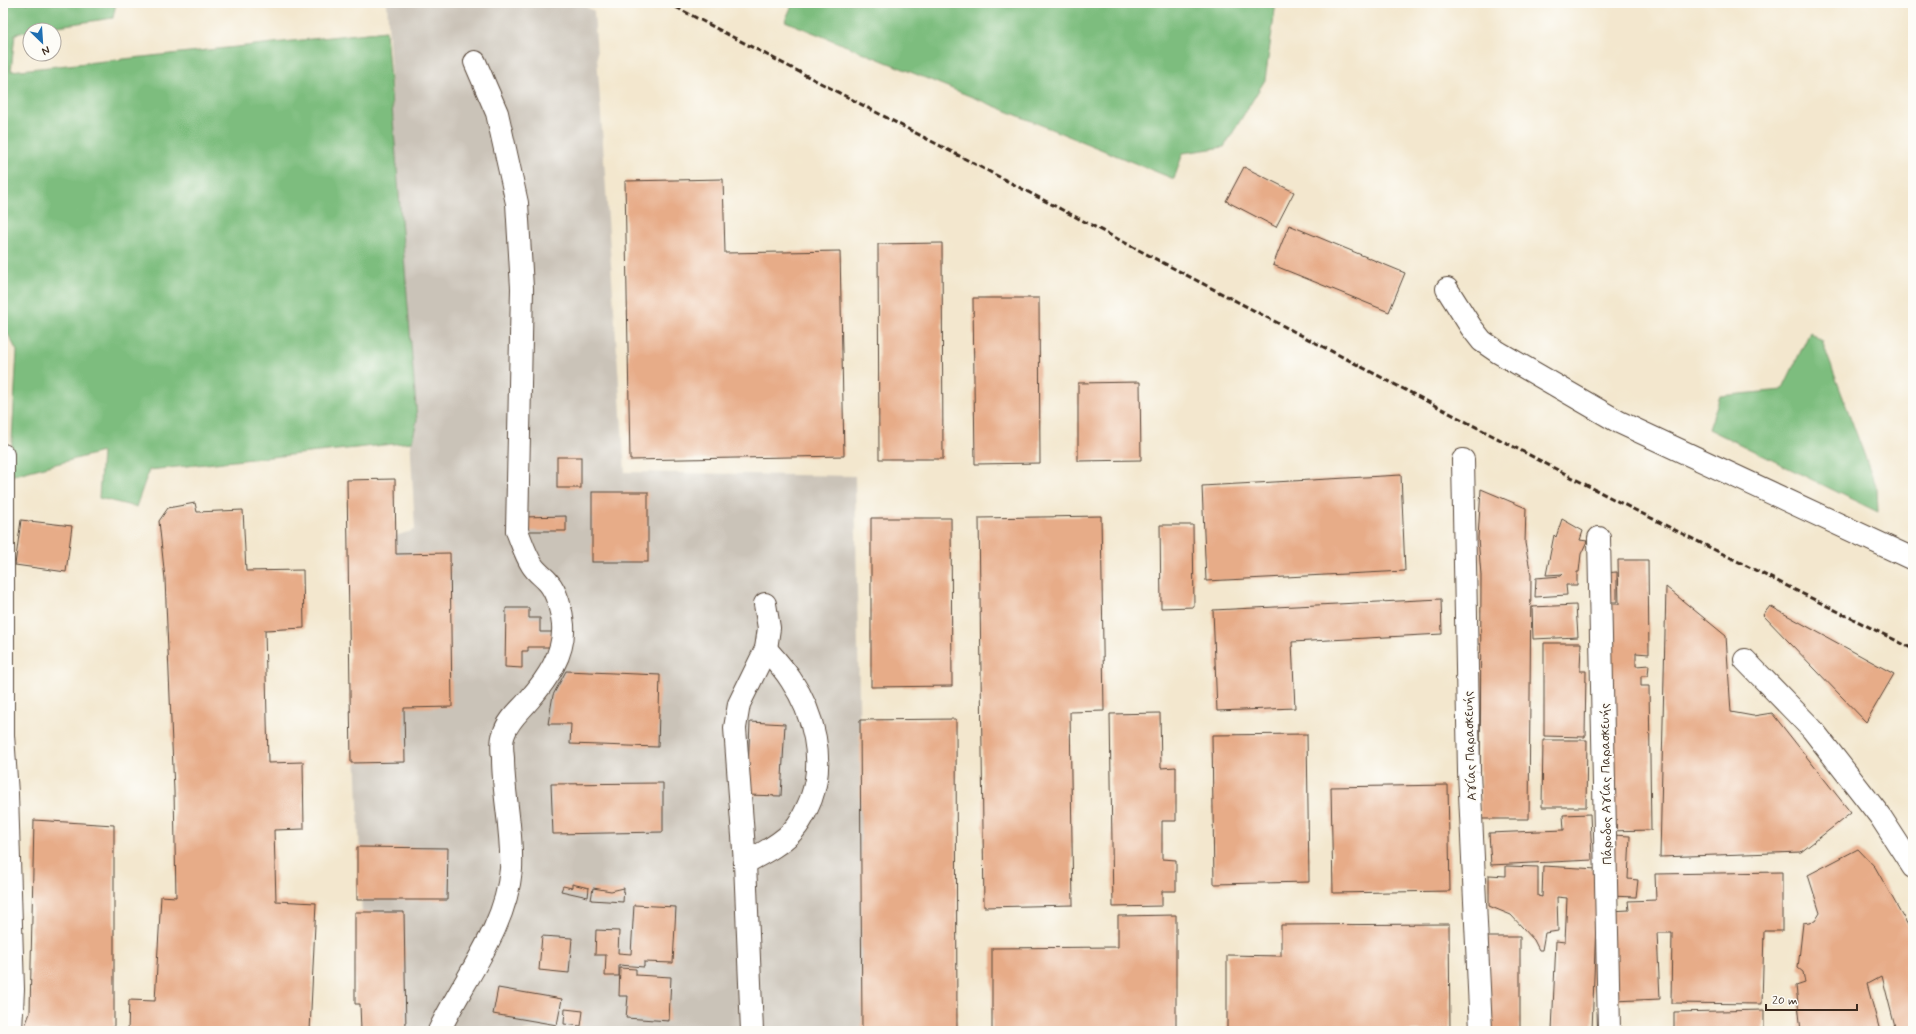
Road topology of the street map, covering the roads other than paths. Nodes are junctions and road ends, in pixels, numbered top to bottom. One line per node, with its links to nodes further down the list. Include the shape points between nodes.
1 (475, 62): 13 (street, via 497,113 517,203 522,288 517,532 532,566 549,583 556,598 563,627 561,644 548,676 512,718 503,734 503,766 511,843 511,870 506,898 487,945)
2 (1447, 289): 6 (street, via 1482,341 1498,352 1619,422)
3 (3, 455): 12 (street, via 3,735 12,966)
4 (1463, 460): 15 (street, Αγίας Παρασκευής, via 1470,772)
5 (1599, 538): 16 (street, Πάροδος Αγίας Παρασκευής)
6 (1913, 559)
7 (765, 604): 8 (street, via 769,628)
8 (766, 649): 10 (street, via 739,704 735,728); 10 (street, via 791,680 806,707 815,734 818,769 804,816 792,832 779,844)
9 (1745, 660): 11 (street, via 1812,729 1880,816)
10 (745, 863): 14 (street)
11 (1913, 867)
12 (11, 1031)
13 (439, 1031)
14 (752, 1031)
15 (1481, 1031)
16 (1609, 1031)

